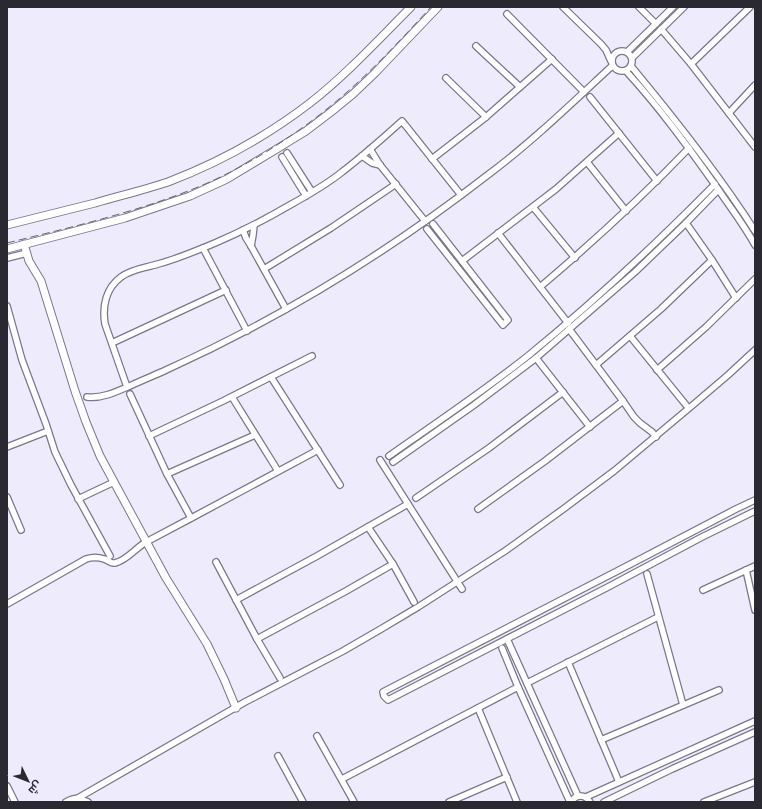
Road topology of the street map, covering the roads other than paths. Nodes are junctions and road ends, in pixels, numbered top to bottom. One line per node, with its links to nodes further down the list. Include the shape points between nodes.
1 (411, 7): 50 (main road, via 334,83 283,122 227,156 168,182 137,192)
2 (438, 7): 57 (main road, via 375,73 331,112 306,131 227,179 190,196 125,218)
3 (564, 7): 17 (street, via 601,44)
4 (639, 7): 9 (street)
5 (673, 7): 9 (street)
6 (684, 7): 10 (street)
7 (750, 7): 18 (street)
8 (507, 14): 16 (street)
9 (656, 24): 11 (street)
10 (661, 29): 12 (street); 18 (street)
11 (644, 35): 12 (street); 14 (street)
12 (655, 36): 15 (street)
13 (476, 46): 23 (street)
14 (627, 52): 15 (street); 17 (street, via 618,52 613,56)
15 (632, 58): 19 (street)
16 (552, 59): 23 (street); 24 (street)
17 (612, 64): 20 (street, via 618,71); 24 (street)
18 (691, 64): 26 (street)
19 (631, 66): 20 (street); 54 (street, via 706,159)
20 (626, 71): 30 (street)
21 (446, 78): 27 (street)
22 (755, 85): 26 (street)
23 (520, 87): 27 (street)
24 (584, 92): 41 (street, via 521,149)
25 (590, 97): 28 (street)
26 (729, 113): 29 (street)
27 (486, 117): 33 (street)
28 (619, 133): 34 (street); 36 (street)
29 (755, 147)
30 (689, 148): 36 (street); 38 (street)
31 (370, 150): 32 (street); 33 (street, via 402,121); 35 (street)
32 (362, 156): 35 (street); 40 (street)
33 (432, 159): 41 (street)
34 (587, 162): 44 (street); 46 (street)
35 (380, 165): 37 (street)
36 (657, 181): 46 (street)
37 (396, 184): 47 (street); 68 (street)
38 (715, 184): 39 (street); 43 (street)
39 (718, 190): 45 (street); 58 (street)
40 (312, 192): 42 (street); 42 (street, via 284,155)
41 (461, 195): 47 (street)
42 (306, 196): 51 (street)
43 (697, 202): 45 (street); 75 (street, via 629,269)
44 (533, 207): 55 (street); 65 (street)
45 (702, 207): 48 (street)
46 (626, 211): 65 (street)
47 (425, 222): 74 (street)
48 (686, 223): 66 (street); 76 (street)
49 (433, 224): 56 (street)
50 (7, 225)
51 (254, 225): 53 (street); 59 (street)
52 (427, 229): 60 (street)
53 (243, 230): 59 (street); 61 (street)
54 (755, 231)
55 (498, 233): 67 (street); 70 (street)
56 (447, 242): 60 (street); 67 (street)
57 (24, 244): 62 (main road); 63 (main road)
58 (755, 245)
59 (251, 246): 68 (street)
60 (441, 246): 67 (street, via 503,325 508,320)
61 (203, 248): 71 (street); 79 (street, via 131,272 115,283 107,295 104,309 105,324)
62 (7, 249)
63 (27, 253): 64 (street); 107 (main road, via 30,264 42,283 86,422)
64 (7, 258)
65 (575, 258): 70 (street)
66 (712, 260): 72 (street); 78 (street)
67 (462, 261)
68 (264, 269): 74 (street)
69 (755, 279): 72 (street)
70 (540, 287): 75 (street)
71 (226, 290): 77 (street); 79 (street)
72 (736, 298): 84 (street)
73 (7, 306): 94 (street, via 22,360)
74 (286, 309): 77 (street)
75 (568, 323): 98 (street, via 478,394)
76 (569, 330): 82 (street); 83 (street)
77 (247, 331): 86 (street)
78 (630, 336): 83 (street); 84 (street)
79 (112, 343): 86 (street)
80 (755, 350): 97 (street)
81 (312, 356): 85 (street)
82 (536, 358): 87 (street); 101 (street)
83 (596, 365): 91 (street)
84 (657, 370): 92 (street)
85 (271, 376): 90 (street); 100 (street)
86 (127, 387): 89 (street, via 105,396)
87 (563, 392): 93 (street); 110 (street, via 489,448)
88 (130, 394): 96 (street)
89 (87, 397)
90 (232, 397): 95 (street); 96 (street)
91 (623, 401): 93 (street); 97 (street, via 637,420)
92 (686, 406)
93 (590, 427): 114 (street)
94 (48, 430): 99 (street); 111 (street, via 60,463)
95 (255, 435): 105 (street); 106 (street)
96 (149, 436): 106 (street)
97 (656, 437): 126 (street, via 534,531)
98 (406, 444): 101 (street); 102 (street)
99 (7, 447)
100 (318, 450): 105 (street); 108 (street)
101 (410, 450): 104 (street)
102 (389, 456)
103 (380, 460): 113 (street)
104 (393, 462)
105 (278, 472): 116 (street)
106 (167, 474): 116 (street)
107 (114, 482): 111 (street); 119 (main road)
108 (340, 485)
109 (7, 497): 118 (street)
110 (416, 498)
111 (78, 499): 120 (street)
112 (752, 501): 115 (street); 132 (street)
113 (408, 504): 117 (street); 126 (street)
114 (478, 509)
115 (755, 510): 135 (street)
116 (191, 518): 119 (street)
117 (368, 527): 122 (street); 129 (street)
118 (21, 530)
119 (147, 541): 131 (street, via 116,563 97,557 83,561); 145 (main road, via 166,578 207,644)
120 (110, 556)
121 (216, 562): 129 (street)
122 (392, 564): 130 (street); 136 (street)
123 (755, 566): 124 (street)
124 (746, 570): 128 (street); 133 (street)
125 (647, 574): 134 (street)
126 (458, 582): 127 (street); 145 (street, via 343,651)
127 (462, 589)
128 (703, 590)
129 (236, 600): 136 (street)
130 (414, 602)
131 (7, 604)
132 (542, 610): 135 (street); 137 (street, via 383,692 384,696 388,700)
133 (755, 610)
134 (658, 617): 139 (street); 144 (street)
135 (547, 618): 137 (street)
136 (258, 639): 140 (street)
137 (507, 639): 141 (street)
138 (502, 648): 142 (street)
139 (568, 662): 141 (street); 150 (street)
140 (280, 678)
141 (527, 683): 157 (street)
142 (518, 687): 146 (street); 167 (street)
143 (719, 690): 144 (street)
144 (683, 705): 150 (street)
145 (236, 708): 158 (street)
146 (478, 708): 152 (street); 153 (street)
147 (755, 721): 154 (street)
148 (755, 732): 168 (street)
149 (317, 736): 153 (street)
150 (601, 740): 154 (street)
151 (278, 756): 163 (street)
152 (507, 777): 165 (street); 166 (street)
153 (342, 779): 164 (street)
154 (619, 782): 159 (street)
155 (755, 782): 169 (street)
156 (7, 786): 160 (street)
157 (578, 796): 159 (street); 167 (street)
158 (78, 798): 161 (street); 162 (street)
159 (588, 800)
160 (15, 802)
161 (66, 802)
162 (88, 802)
163 (303, 802)
164 (354, 802)
165 (449, 802)
166 (517, 802)
167 (570, 802)
168 (604, 802)
169 (704, 802)

